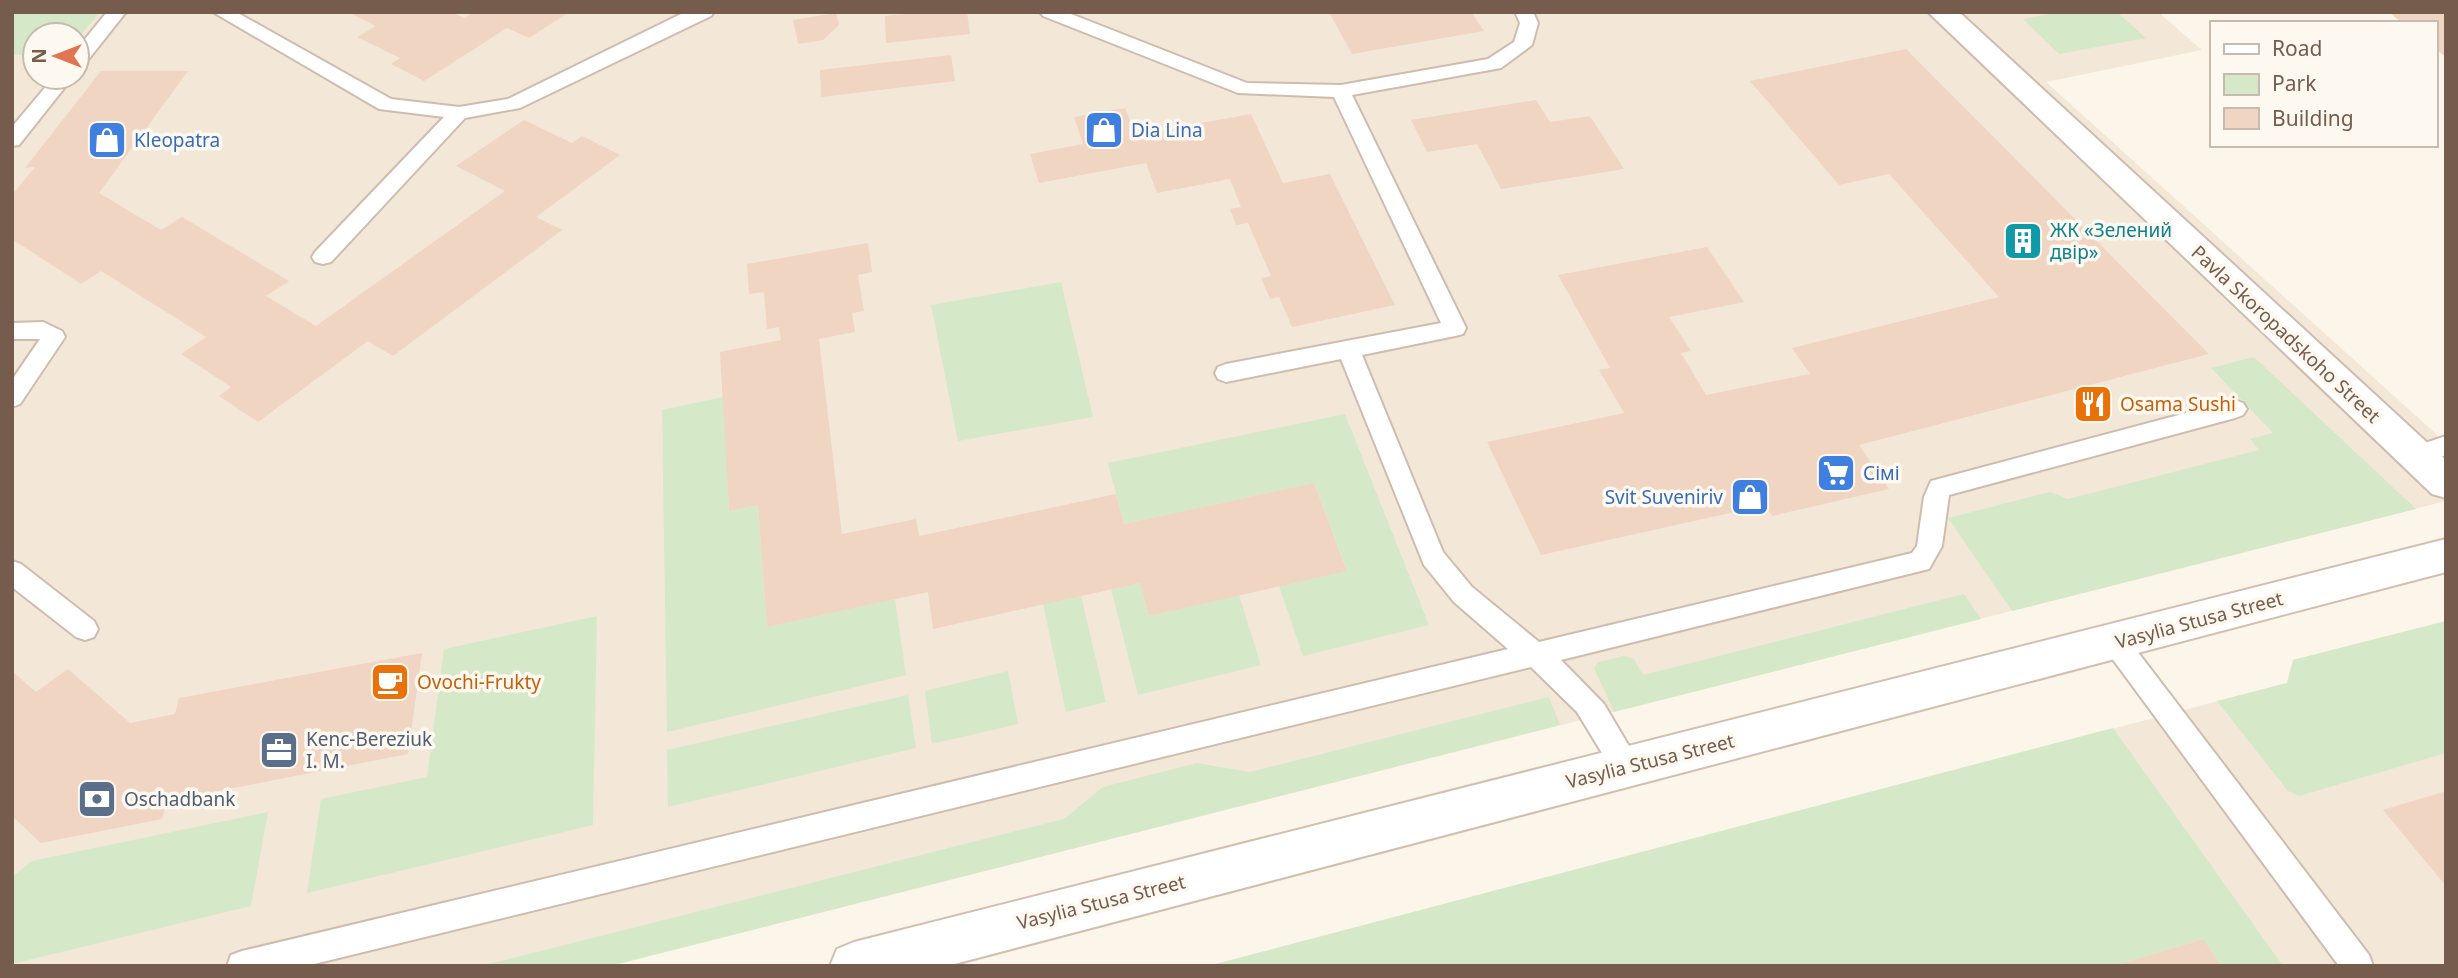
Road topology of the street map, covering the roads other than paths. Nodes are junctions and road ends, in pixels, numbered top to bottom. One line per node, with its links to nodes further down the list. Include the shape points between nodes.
1 (117, 12): 7 (lane)
2 (222, 12): 10 (lane, via 386,105)
3 (705, 12): 10 (lane, via 513,104)
4 (1049, 12): 9 (lane, via 1245,89)
5 (1524, 12): 9 (lane, via 1529,23 1523,45 1494,64)
6 (1942, 12): 18 (street, Pavla Skoropadskoho Street)
7 (91, 44)
8 (52, 91): 11 (lane)
9 (1341, 91): 14 (lane, via 1455,328)
10 (459, 113): 12 (lane)
11 (12, 139)
12 (323, 257)
13 (12, 331): 16 (lane, via 43,330 54,337)
14 (1348, 349): 15 (lane); 24 (lane, via 1433,558 1460,595)
15 (1226, 373)
16 (12, 398)
17 (2235, 409): 24 (lane, via 1940,488 1935,495 1931,544 1920,562)
18 (2431, 450): 19 (street, Pavla Skoropadskoho Street)
19 (2446, 483)
20 (2446, 555): 23 (street, Vasylia Stusa Street)
21 (12, 572): 22 (lane)
22 (85, 629)
23 (2115, 642): 25 (street, Vasylia Stusa Street); 28 (lane)
24 (1536, 654): 25 (lane, via 1602,721); 26 (lane)
25 (1626, 767): 27 (street, Vasylia Stusa Street)
26 (242, 966)
27 (854, 966)
28 (2358, 966)

